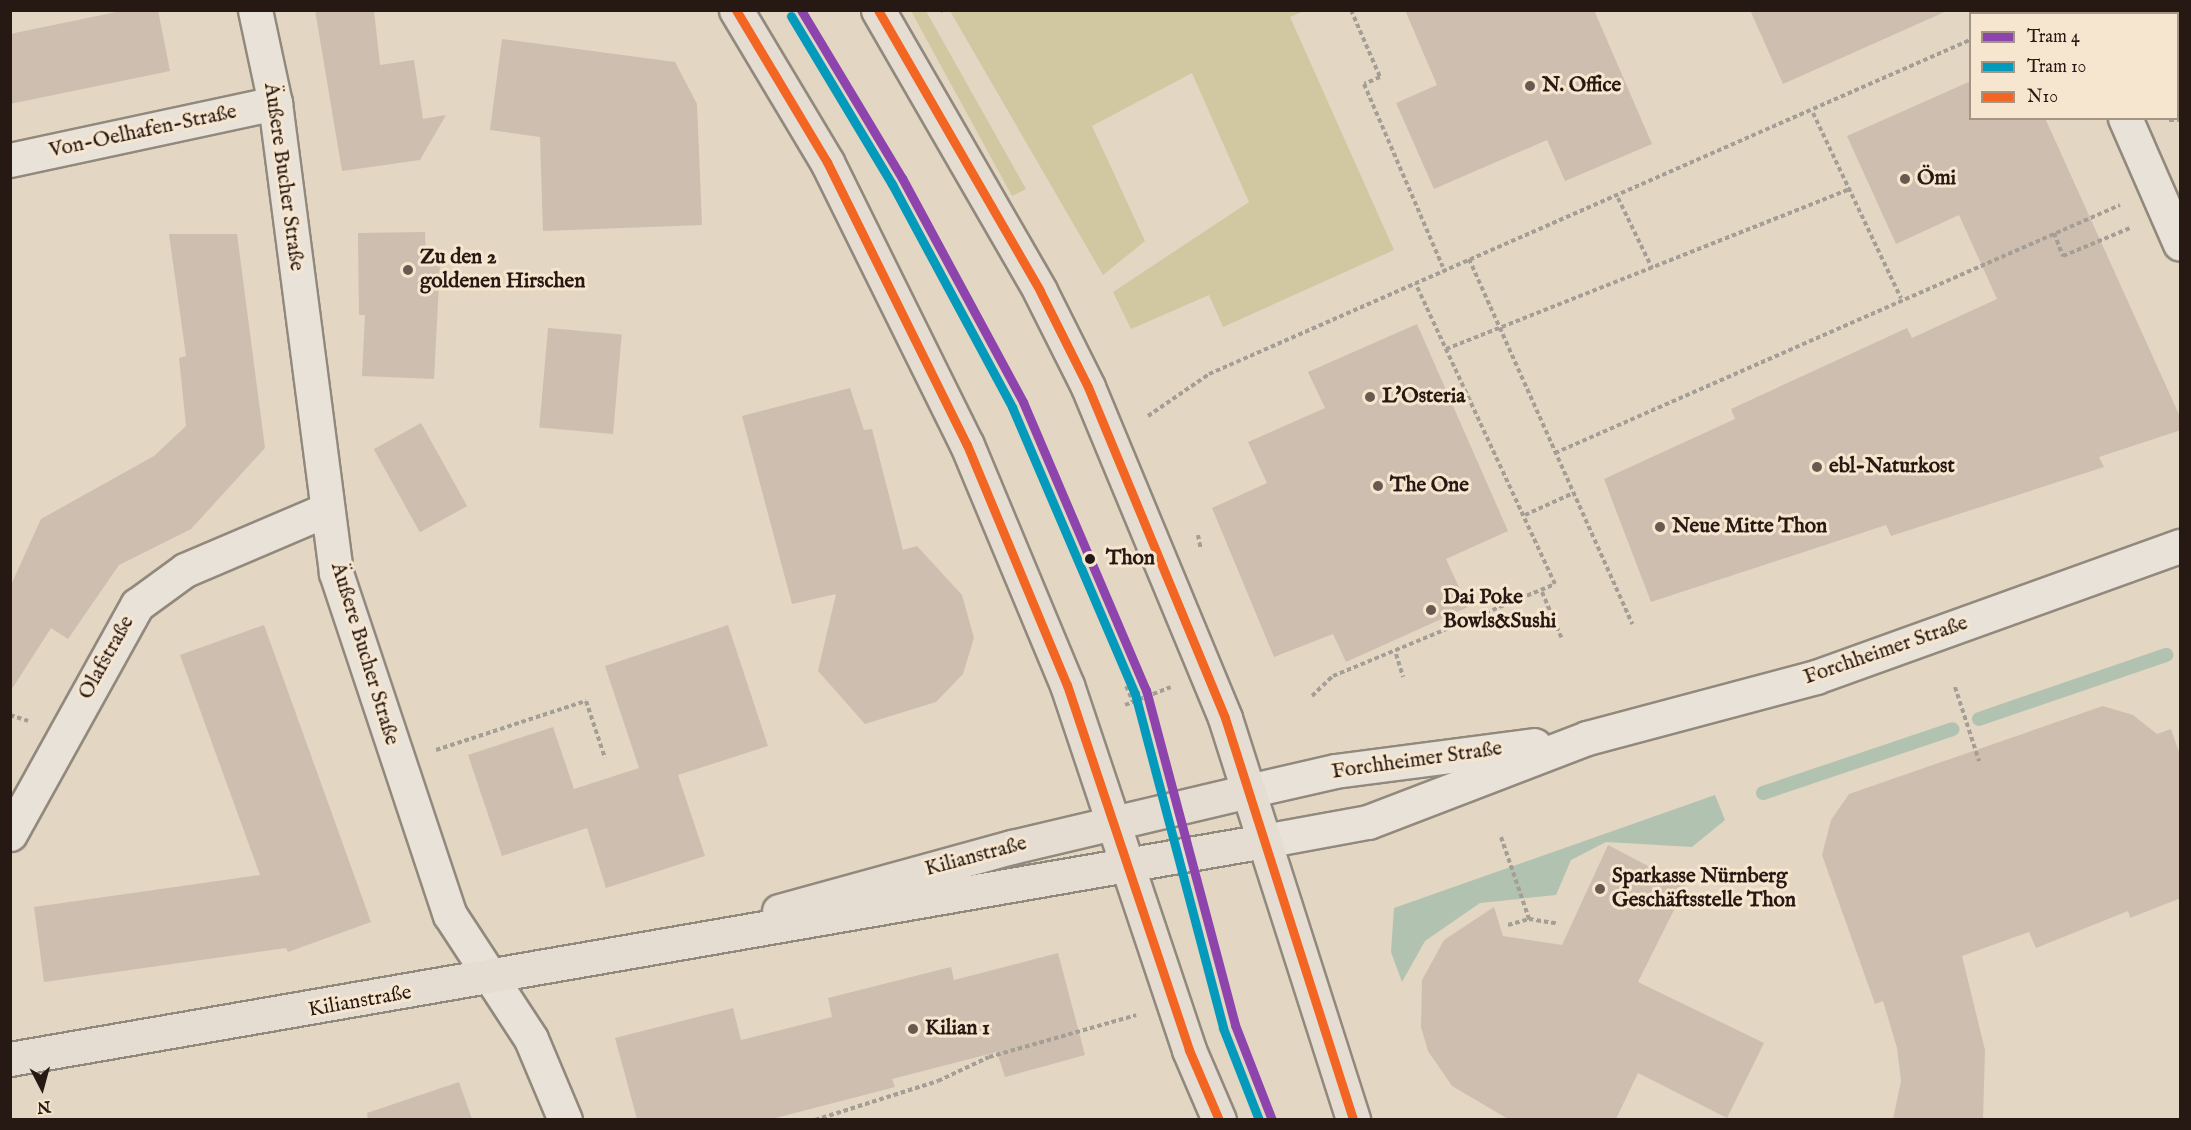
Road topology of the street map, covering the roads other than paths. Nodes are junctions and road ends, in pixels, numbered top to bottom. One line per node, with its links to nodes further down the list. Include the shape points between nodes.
1 (255, 10): 4 (street, Äußere Bucher Straße)
2 (736, 10): 12 (main road, via 827,162 933,371 1042,622)
3 (878, 10): 11 (main road, via 1074,357 1205,666)
4 (275, 103): 6 (street, Von-Oelhafen-Straße); 8 (street, Äußere Bucher Straße)
5 (2126, 120): 7 (street)
6 (10, 160)
7 (2181, 244)
8 (326, 510): 13 (street, Olafstraße, via 185,570 136,605); 17 (street, Äußere Bucher Straße, via 336,573 450,915)
9 (2178, 556): 10 (street, Forchheimer Straße, via 1816,677)
10 (1587, 738): 11 (street, Forchheimer Straße, via 1335,771); 14 (street, Forchheimer Straße, via 1368,822)
11 (1248, 791): 12 (main road, Kilianstraße); 14 (main road)
12 (1115, 823): 15 (main road); 16 (main road, Kilianstraße, via 823,896)
13 (10, 834)
14 (1264, 841): 15 (main road, Forchheimer Straße); 21 (main road)
15 (1129, 865): 16 (main road, Kilianstraße); 20 (main road, via 1189,1050)
16 (709, 936): 17 (main road, Kilianstraße)
17 (493, 979): 18 (main road, Kilianstraße); 19 (street, Äußere Bucher Straße, via 531,1039)
18 (10, 1059)
19 (565, 1119)
20 (1219, 1119)
21 (1353, 1119)

